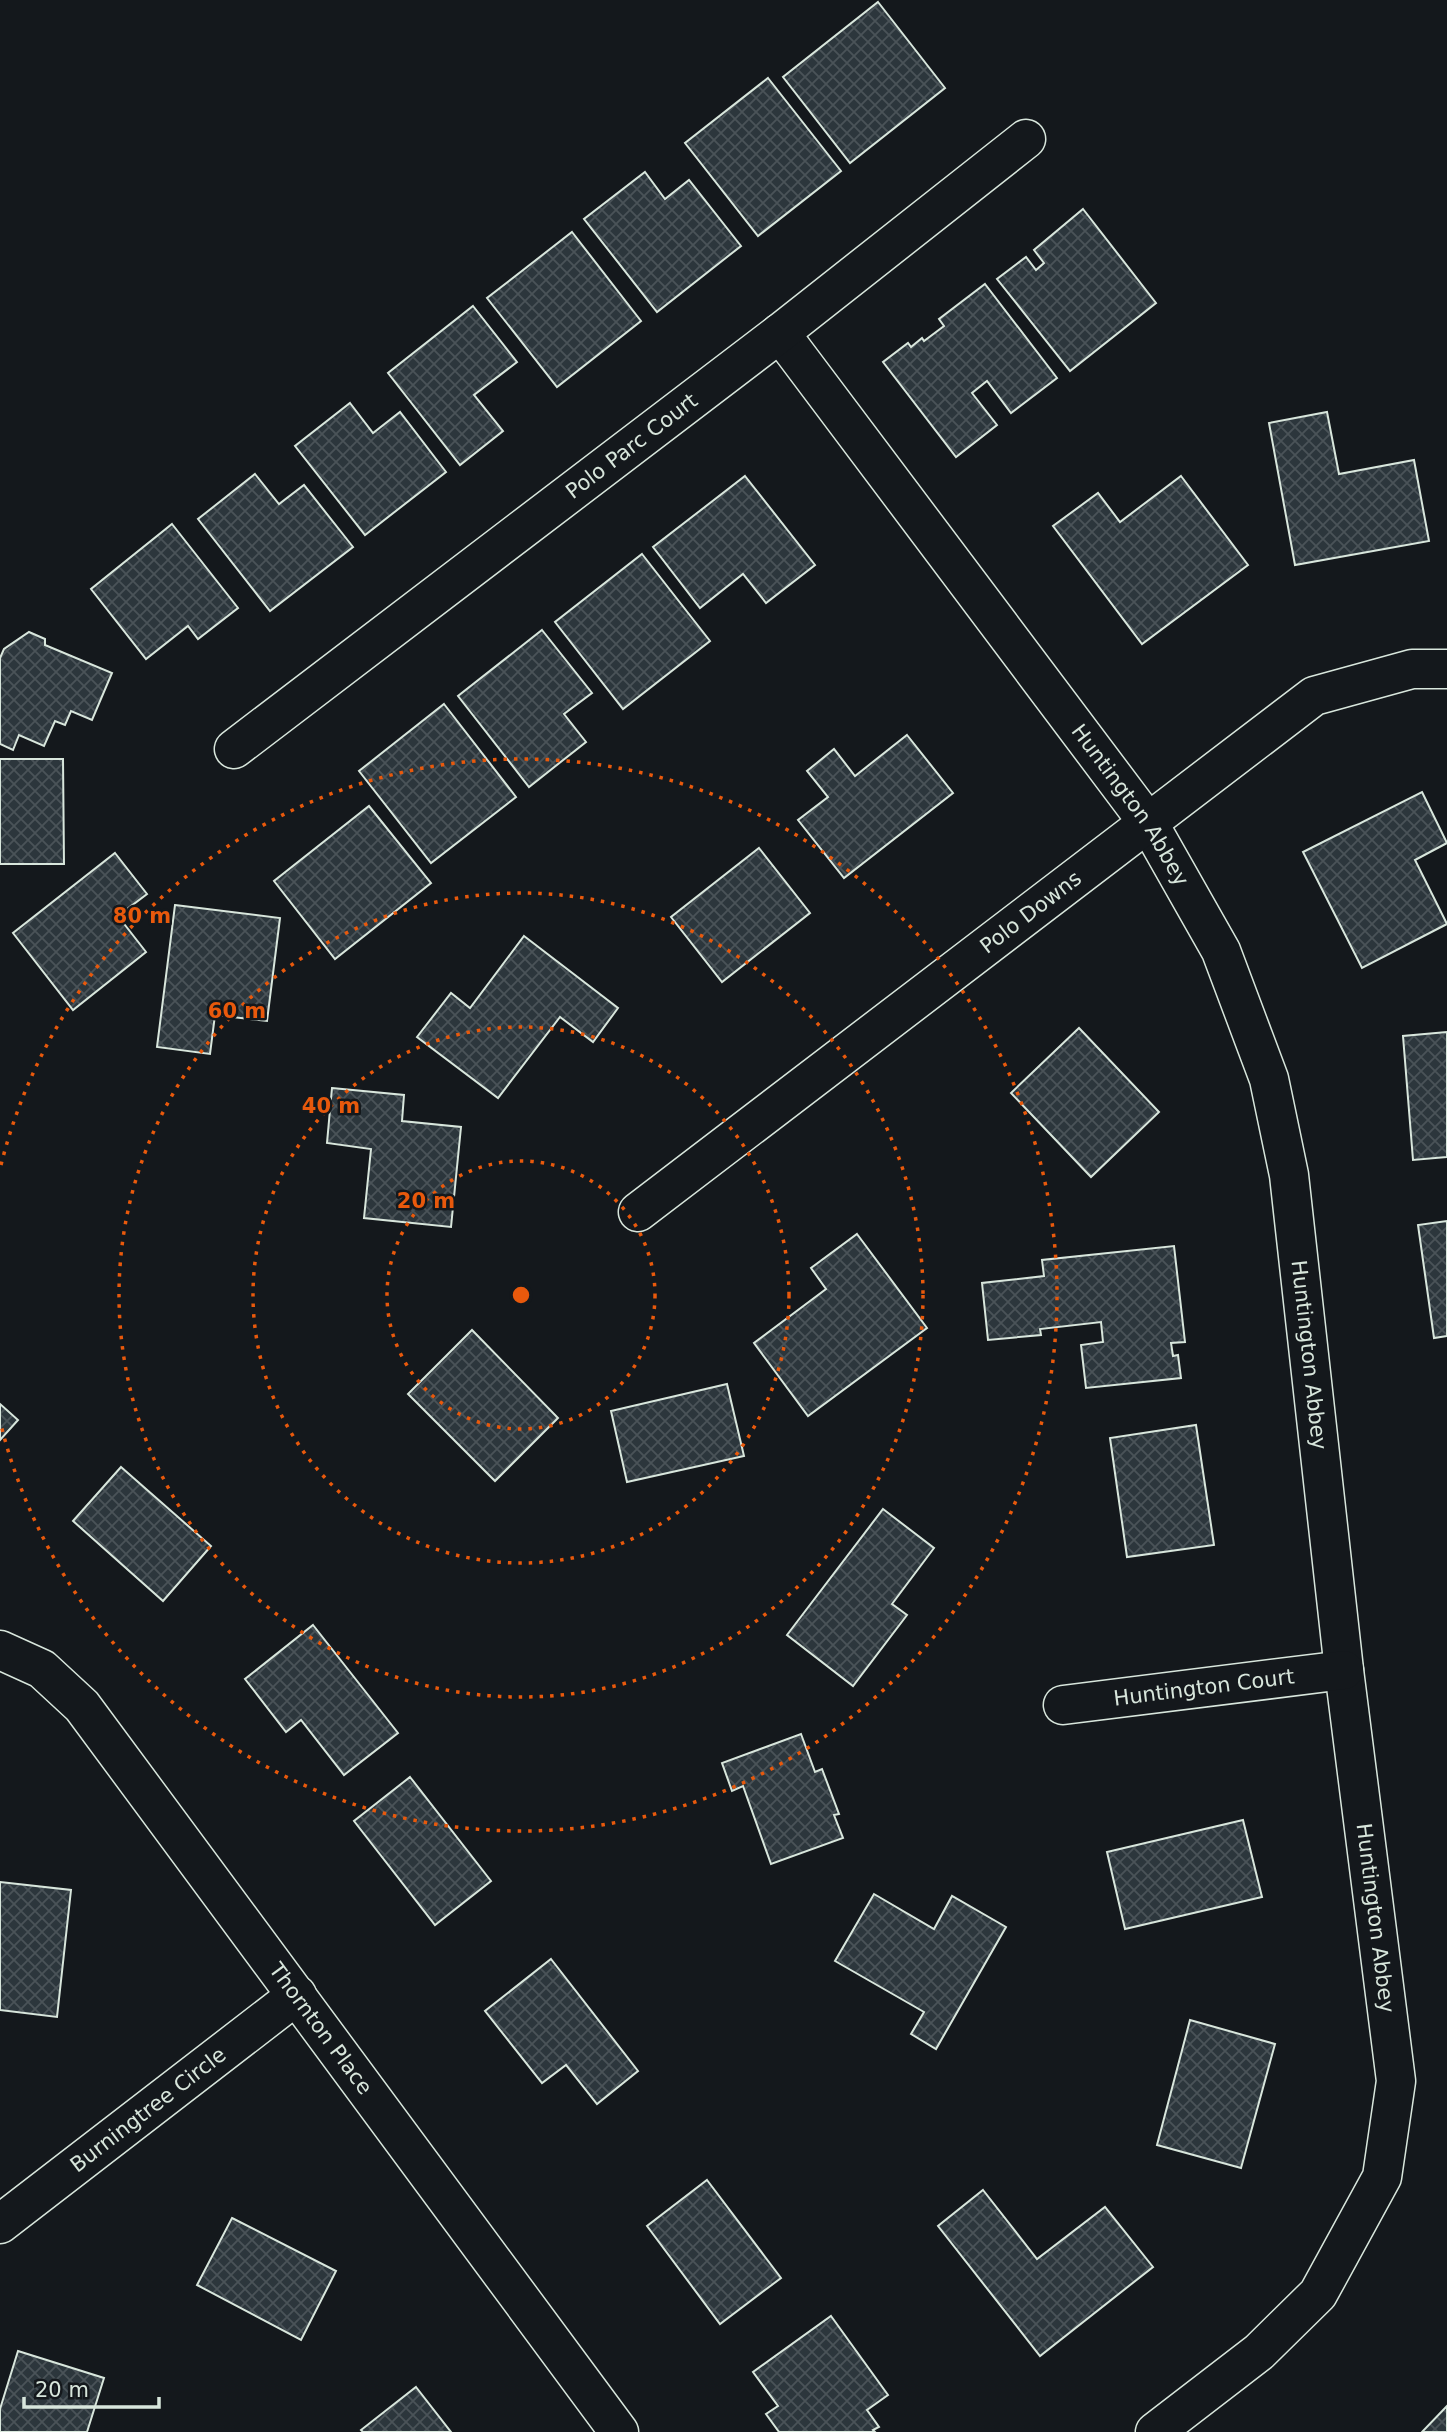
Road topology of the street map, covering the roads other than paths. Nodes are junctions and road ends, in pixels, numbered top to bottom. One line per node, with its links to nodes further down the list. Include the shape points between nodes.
1 (1026, 139): 2 (street, Polo Parc Court)
2 (780, 333): 4 (street, Polo Parc Court); 5 (street, Huntington Abbey)
3 (1447, 669): 5 (street, Polo Downs, via 1412,669 1314,696)
4 (234, 749)
5 (1149, 824): 6 (street, Polo Downs); 8 (street, Huntington Abbey, via 1220,951 1269,1079 1289,1175)
6 (638, 1212)
7 (0, 1650): 10 (street, Thornton Place, via 42,1669 82,1706)
8 (1345, 1670): 9 (street, Huntington Court); 13 (street, Huntington Abbey, via 1396,2081 1381,2177 1318,2294 1259,2352)
9 (1063, 1705)
10 (297, 1994): 11 (street, Burningtree Circle); 12 (street, Thornton Place)
11 (0, 2224)
12 (620, 2432)
13 (1155, 2432)

